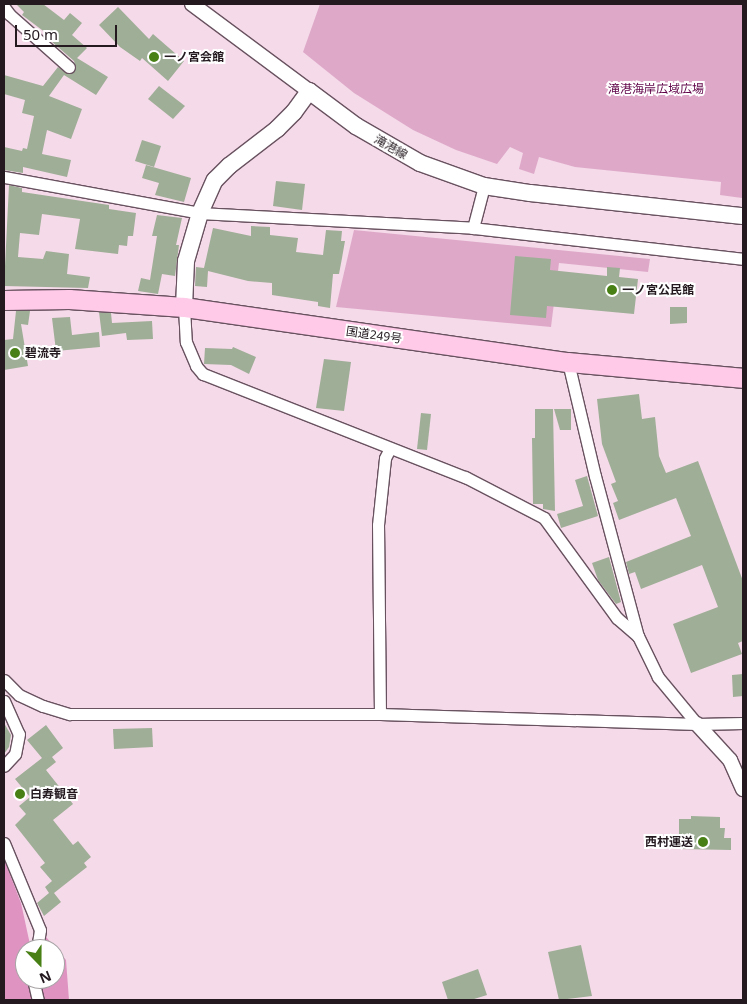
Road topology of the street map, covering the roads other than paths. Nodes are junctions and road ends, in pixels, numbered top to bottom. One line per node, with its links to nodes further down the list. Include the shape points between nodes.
1 (192, 4): 4 (street)
2 (4, 7): 3 (street)
3 (69, 67)
4 (309, 91): 6 (main road, 滝港線, via 356,126 420,163); 7 (main road, via 277,129 215,180)
5 (4, 177): 7 (street)
6 (484, 186): 8 (main road, 滝港線); 9 (street)
7 (200, 213): 9 (street); 12 (main road, via 186,261)
8 (743, 216)
9 (473, 228): 10 (street)
10 (743, 259)
11 (4, 300): 12 (highway, 国道249号, via 69,299)
12 (184, 308): 13 (highway, 国道249号); 15 (street, via 186,342 203,374)
13 (568, 362): 14 (highway, 国道249号); 16 (street)
14 (743, 378)
15 (390, 448): 16 (street, via 465,477 544,518 617,618); 19 (street, via 385,458 378,525)
16 (638, 636): 21 (street, via 658,677)
17 (4, 680): 19 (street, via 19,695 70,714)
18 (4, 701): 22 (street, via 19,734 15,754)
19 (380, 714): 21 (street)
20 (743, 723): 21 (street)
21 (697, 724): 23 (street, via 730,760)
22 (4, 766)
23 (743, 789)
24 (4, 843): 25 (street, via 40,930)
25 (39, 939)

